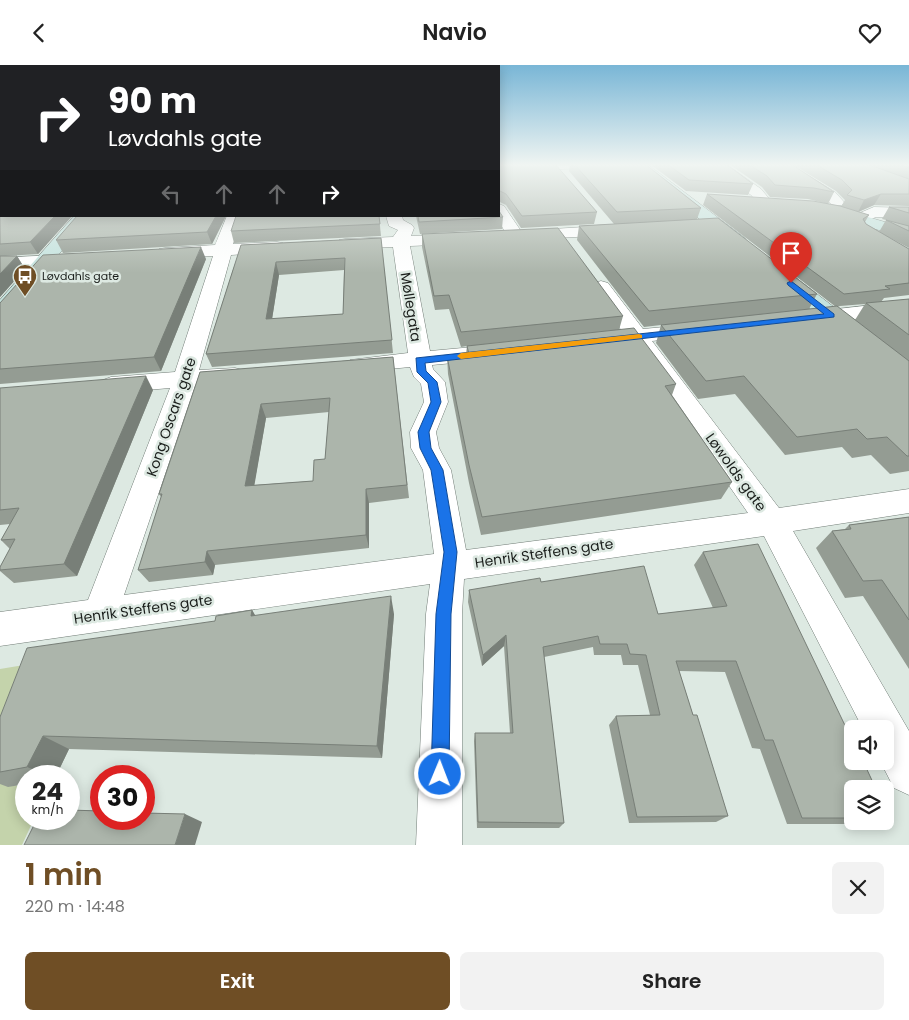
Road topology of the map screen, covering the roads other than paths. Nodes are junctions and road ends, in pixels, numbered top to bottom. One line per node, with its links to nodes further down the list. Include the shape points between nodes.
1 (686, 200): 14 (main road)
2 (835, 200): 5 (street)
3 (746, 201): 4 (main road)
4 (765, 202): 6 (main road)
5 (837, 203)
6 (782, 204)
7 (818, 208): 16 (main road)
8 (500, 211): 21 (street)
9 (909, 213): 16 (street, via 874,212)
10 (597, 215): 18 (street)
11 (82, 217): 31 (main road)
12 (235, 217): 28 (street, Kong Oscars gate, via 224,241)
13 (394, 217): 24 (street, Møllegata, via 395,223 406,228)
14 (718, 225): 15 (street); 35 (main road)
15 (692, 226)
16 (863, 226): 20 (main road); 26 (street)
17 (628, 229): 18 (street)
18 (609, 231): 19 (street)
19 (561, 233): 21 (street); 38 (street, Løwolds gate)
20 (909, 234)
21 (515, 235): 22 (street)
22 (496, 236)
23 (478, 237): 24 (street)
24 (401, 241): 25 (street); 41 (street, Møllegata)
25 (332, 244)
26 (889, 245)
27 (293, 246): 28 (street)
28 (224, 250): 29 (street); 45 (street, Kong Oscars gate)
29 (150, 254)
30 (88, 258): 31 (street)
31 (44, 261): 32 (street); 34 (main road)
32 (0, 263)
33 (909, 307): 35 (street)
34 (0, 312)
35 (831, 316): 36 (street); 44 (main road)
36 (786, 320)
37 (717, 328): 38 (street)
38 (638, 337): 39 (street); 48 (street, Løwolds gate)
39 (580, 343)
40 (503, 351): 41 (street)
41 (420, 360): 42 (street); 49 (street, Møllegata, via 422,372 432,382 436,402 423,432 425,448 437,470 450,552)
42 (333, 367)
43 (254, 373): 45 (street)
44 (909, 377)
45 (185, 379): 46 (street); 50 (street, Kong Oscars gate)
46 (90, 386)
47 (909, 501): 48 (street, Henrik Steffens gate)
48 (772, 522): 49 (street, Henrik Steffens gate); 52 (street, Løwolds gate)
49 (449, 567): 50 (street, Henrik Steffens gate); 55 (street, Møllegata, via 444,614)
50 (100, 615): 51 (street, Henrik Steffens gate)
51 (0, 629)
52 (880, 720)
53 (894, 746): 54 (street, Løwolds gate)
54 (909, 773)
55 (439, 845)

